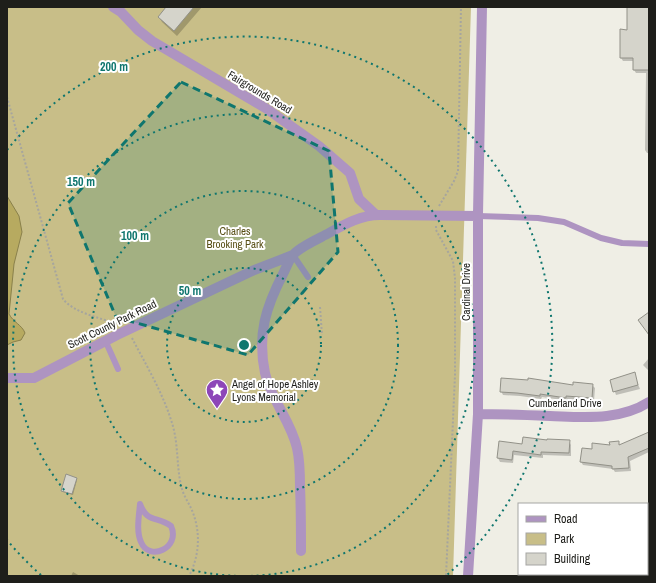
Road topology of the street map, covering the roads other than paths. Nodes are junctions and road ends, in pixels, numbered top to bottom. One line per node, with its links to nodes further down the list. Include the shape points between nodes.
1 (482, 7): 4 (street, Cardinal Drive)
2 (117, 8): 3 (street, Fairgrounds Road, via 152,41 267,109 324,150 351,174 360,199)
3 (376, 215): 4 (street); 6 (street, via 357,219 308,244)
4 (478, 216): 5 (lane, via 538,218 564,222 601,238 622,243); 12 (street, Cardinal Drive)
5 (649, 244)
6 (293, 255): 7 (lane); 8 (street, Scott County Park Road, via 252,271); 14 (street, via 268,307 263,328 262,350 268,382 297,448 300,470)
7 (308, 277)
8 (106, 340): 9 (lane); 10 (street, Scott County Park Road, via 34,378)
9 (118, 369)
10 (7, 378)
11 (649, 402): 12 (street, Cumberland Drive, via 640,408 619,414 594,417)
12 (478, 414): 15 (street, Cardinal Drive)
13 (140, 504): 13 (lane, via 139,535 143,546 157,552 167,548 174,536 171,526 150,518)
14 (301, 551)
15 (468, 576)

